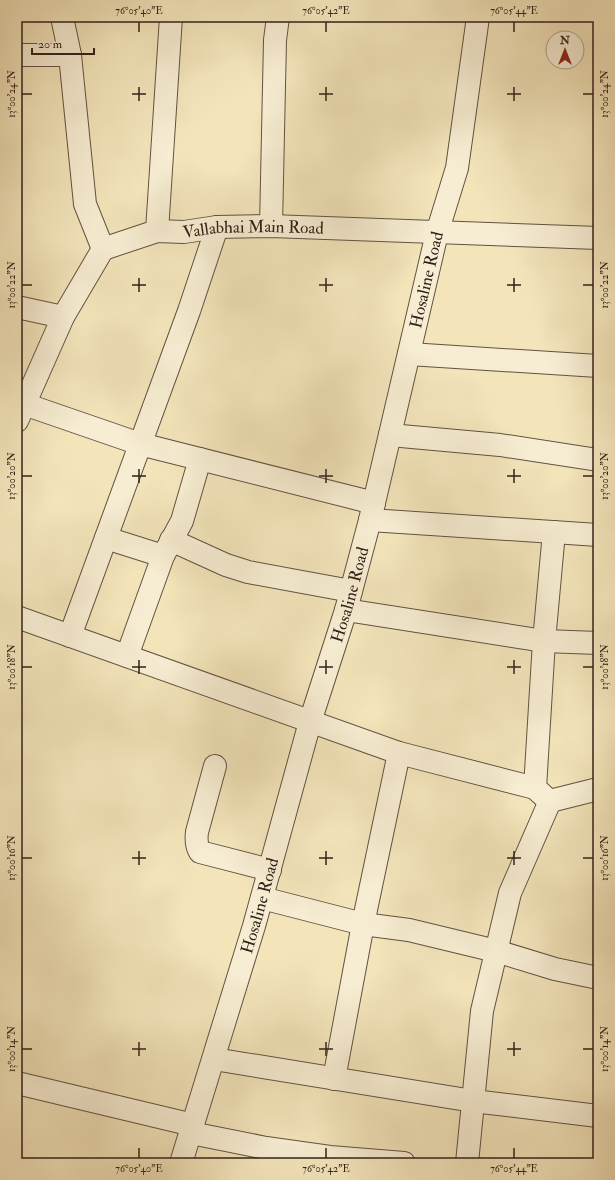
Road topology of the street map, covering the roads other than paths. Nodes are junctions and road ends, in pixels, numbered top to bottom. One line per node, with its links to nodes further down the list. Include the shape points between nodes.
1 (62, 17): 6 (street)
2 (171, 17): 9 (street)
3 (278, 17): 7 (street, via 275,40)
4 (478, 17): 10 (street, Hosaline Road, via 457,168)
5 (17, 55): 6 (street)
6 (70, 55): 12 (street, via 85,204)
7 (271, 226): 8 (street, Vallabhai Main Road); 10 (street, Vallabhai Main Road)
8 (217, 227): 9 (street, Vallabhai Main Road, via 184,232); 19 (street)
9 (156, 231): 12 (street, Vallabhai Main Road)
10 (437, 233): 11 (street, Vallabhai Main Road); 15 (street, Hosaline Road)
11 (598, 238)
12 (103, 249): 14 (street)
13 (17, 307): 14 (street)
14 (63, 317): 17 (street)
15 (409, 354): 16 (street); 18 (street, Hosaline Road)
16 (598, 366)
17 (21, 412): 19 (street)
18 (390, 434): 21 (street, via 500,445); 22 (street, Hosaline Road)
19 (140, 444): 20 (street); 25 (street)
20 (200, 459): 22 (street); 26 (street, via 182,520)
21 (598, 460)
22 (372, 512): 23 (street); 27 (street, Hosaline Road)
23 (554, 532): 24 (street); 30 (street)
24 (598, 534)
25 (106, 538): 26 (street); 29 (street)
26 (167, 548): 27 (street); 32 (street)
27 (349, 600): 30 (street); 33 (street, Hosaline Road)
28 (17, 617): 29 (street)
29 (70, 636): 32 (street)
30 (544, 641): 31 (street); 37 (street)
31 (598, 643)
32 (127, 656): 33 (street)
33 (310, 722): 34 (street); 38 (street, Hosaline Road)
34 (399, 753): 37 (street); 40 (street)
35 (215, 766): 38 (street, via 197,832 200,852)
36 (598, 789): 37 (street)
37 (542, 794): 41 (street, via 510,893)
38 (270, 870): 39 (street, Hosaline Road)
39 (262, 898): 40 (street); 43 (street, Hosaline Road)
40 (363, 924): 41 (street, via 409,930); 44 (street)
41 (496, 951): 42 (street, via 555,969); 46 (street, via 482,1010)
42 (598, 978)
43 (214, 1059): 44 (street); 48 (street, Hosaline Road)
44 (334, 1079): 46 (street)
45 (17, 1083): 48 (street)
46 (473, 1101): 47 (street); 51 (street)
47 (598, 1116)
48 (192, 1129): 49 (street, Hosaline Road); 50 (street, via 266,1148 330,1157)
49 (181, 1163)
50 (404, 1163)
51 (467, 1163)

